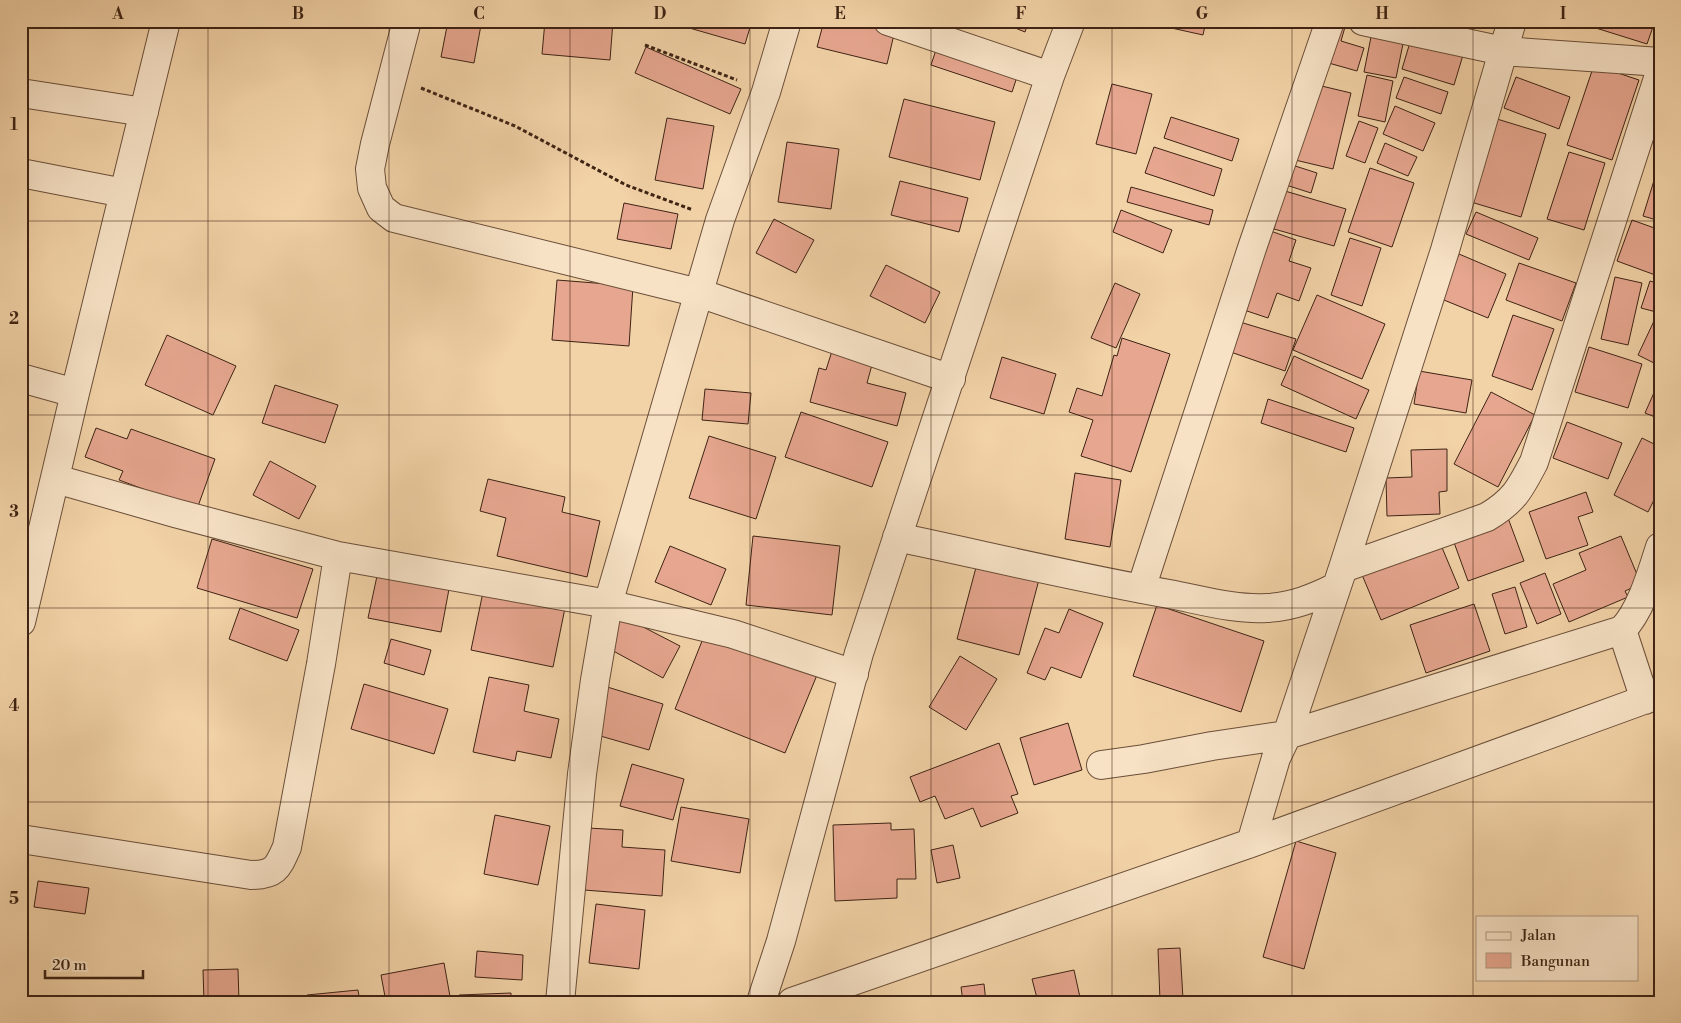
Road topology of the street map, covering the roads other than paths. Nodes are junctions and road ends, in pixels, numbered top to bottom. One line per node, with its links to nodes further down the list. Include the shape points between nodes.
1 (166, 21): 14 (street)
2 (407, 21): 17 (street, via 370,169 372,188 381,208 394,218)
3 (787, 21): 17 (street)
4 (888, 21): 12 (street)
5 (1071, 21): 12 (street)
6 (1330, 21): 26 (street)
7 (1363, 21): 9 (street)
8 (1512, 21): 9 (street)
9 (1503, 51): 10 (street); 25 (street, via 1445,250)
10 (1660, 62)
11 (1660, 72): 25 (street, via 1534,462 1519,490 1501,508 1486,517)
12 (1050, 76): 19 (street)
13 (21, 93): 14 (street)
14 (144, 112): 16 (street)
15 (21, 173): 16 (street)
16 (124, 192): 20 (street)
17 (699, 293): 19 (street); 27 (street)
18 (21, 378): 20 (street)
19 (951, 380): 22 (street)
20 (75, 393): 21 (street)
21 (56, 478): 24 (street); 28 (street)
22 (897, 537): 26 (street); 30 (street)
23 (1660, 547): 29 (street, via 1647,587 1628,625)
24 (338, 556): 27 (street); 34 (street, via 287,846 278,866 265,875 251,876)
25 (1339, 578): 26 (street, via 1310,600 1269,608 1248,608); 32 (street)
26 (1141, 589)
27 (608, 604): 30 (street, via 733,634); 36 (street, via 582,774)
28 (21, 622)
29 (1622, 630): 31 (street); 32 (street)
30 (854, 674): 37 (street, via 781,941)
31 (1652, 697): 35 (street)
32 (1282, 746): 33 (street); 35 (street)
33 (1101, 765)
34 (21, 840)
35 (1251, 843): 38 (street)
36 (560, 1002)
37 (761, 1002)
38 (792, 1002)

